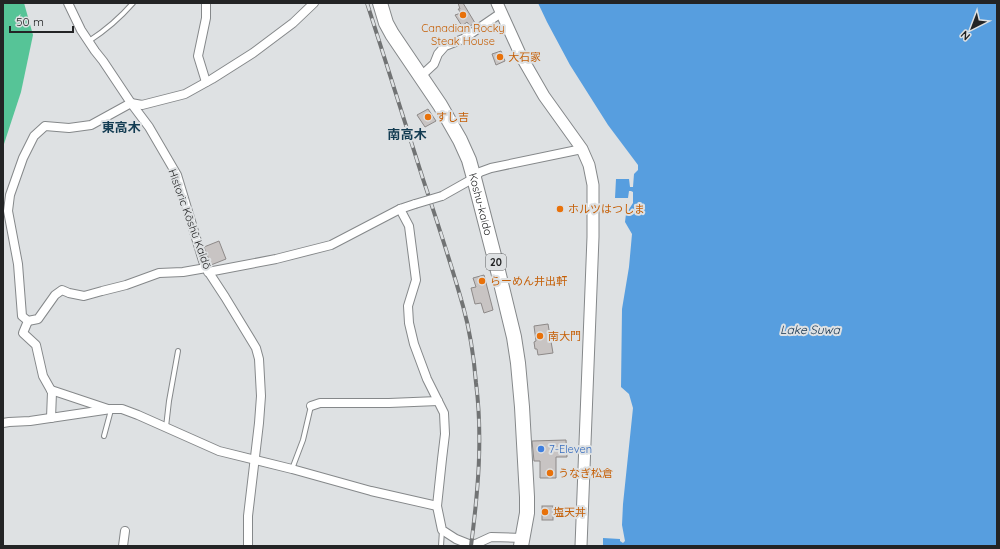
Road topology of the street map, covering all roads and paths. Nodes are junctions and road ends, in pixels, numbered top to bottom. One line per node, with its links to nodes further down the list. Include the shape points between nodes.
1 (68, 3): 7 (street, Historic Kōshū Kaidō)
2 (133, 3): 7 (lane, via 104,31)
3 (206, 3): 9 (street, via 206,18 198,56)
4 (314, 3): 9 (street, via 293,23 253,53)
5 (380, 3): 8 (highway, Koshu-kaido / 20, via 386,24)
6 (499, 8): 8 (street, via 463,39 445,46 434,64); 11 (street, via 521,56 544,96)
7 (88, 42): 10 (street, Historic Kōshū Kaidō)
8 (421, 76): 12 (highway, Koshu-kaido / 20, via 460,140)
9 (206, 82): 10 (street, via 185,94 142,105)
10 (131, 103): 14 (street, Historic Kōshū Kaidō, via 149,127 177,176); 15 (street, via 91,125 68,128 45,126 34,136 10,195 8,211 18,264 22,316)
11 (582, 149): 12 (street, via 492,168 480,172); 34 (street, via 590,165 593,185 593,238)
12 (474, 178): 13 (street, bridge, via 442,196); 30 (highway, Koshu-kaido / 20, via 514,337 518,363 527,497 527,513)
13 (400, 209): 14 (street, via 330,245 276,259); 18 (street, via 409,226 416,280 408,306 409,323 427,379)
14 (207, 270): 15 (street, via 159,273 84,296 62,290 55,295 38,319); 25 (street, Historic Kōshū Kaidō, via 256,348 259,359 260,423)
15 (28, 321): 17 (street, via 23,333 36,345 43,376)
16 (178, 351): 23 (lane)
17 (51, 390): 20 (street); 21 (street)
18 (438, 401): 19 (street, via 320,403); 27 (street, via 444,413 445,434)
19 (311, 406): 26 (lane, via 303,440)
20 (111, 410): 21 (street); 23 (street, via 122,409); 24 (lane)
21 (51, 418): 22 (street)
22 (3, 423)
23 (166, 427): 25 (street, via 219,451)
24 (104, 436)
25 (254, 461): 26 (street); 32 (street, Historic Kōshū Kaidō, via 248,516)
26 (292, 469): 27 (street)
27 (437, 506): 28 (street)
28 (442, 530): 30 (street, via 471,545 491,538); 33 (lane)
29 (125, 531): 31 (street)
30 (521, 542)
31 (123, 546)
32 (248, 546)
33 (441, 546)
34 (581, 546)

